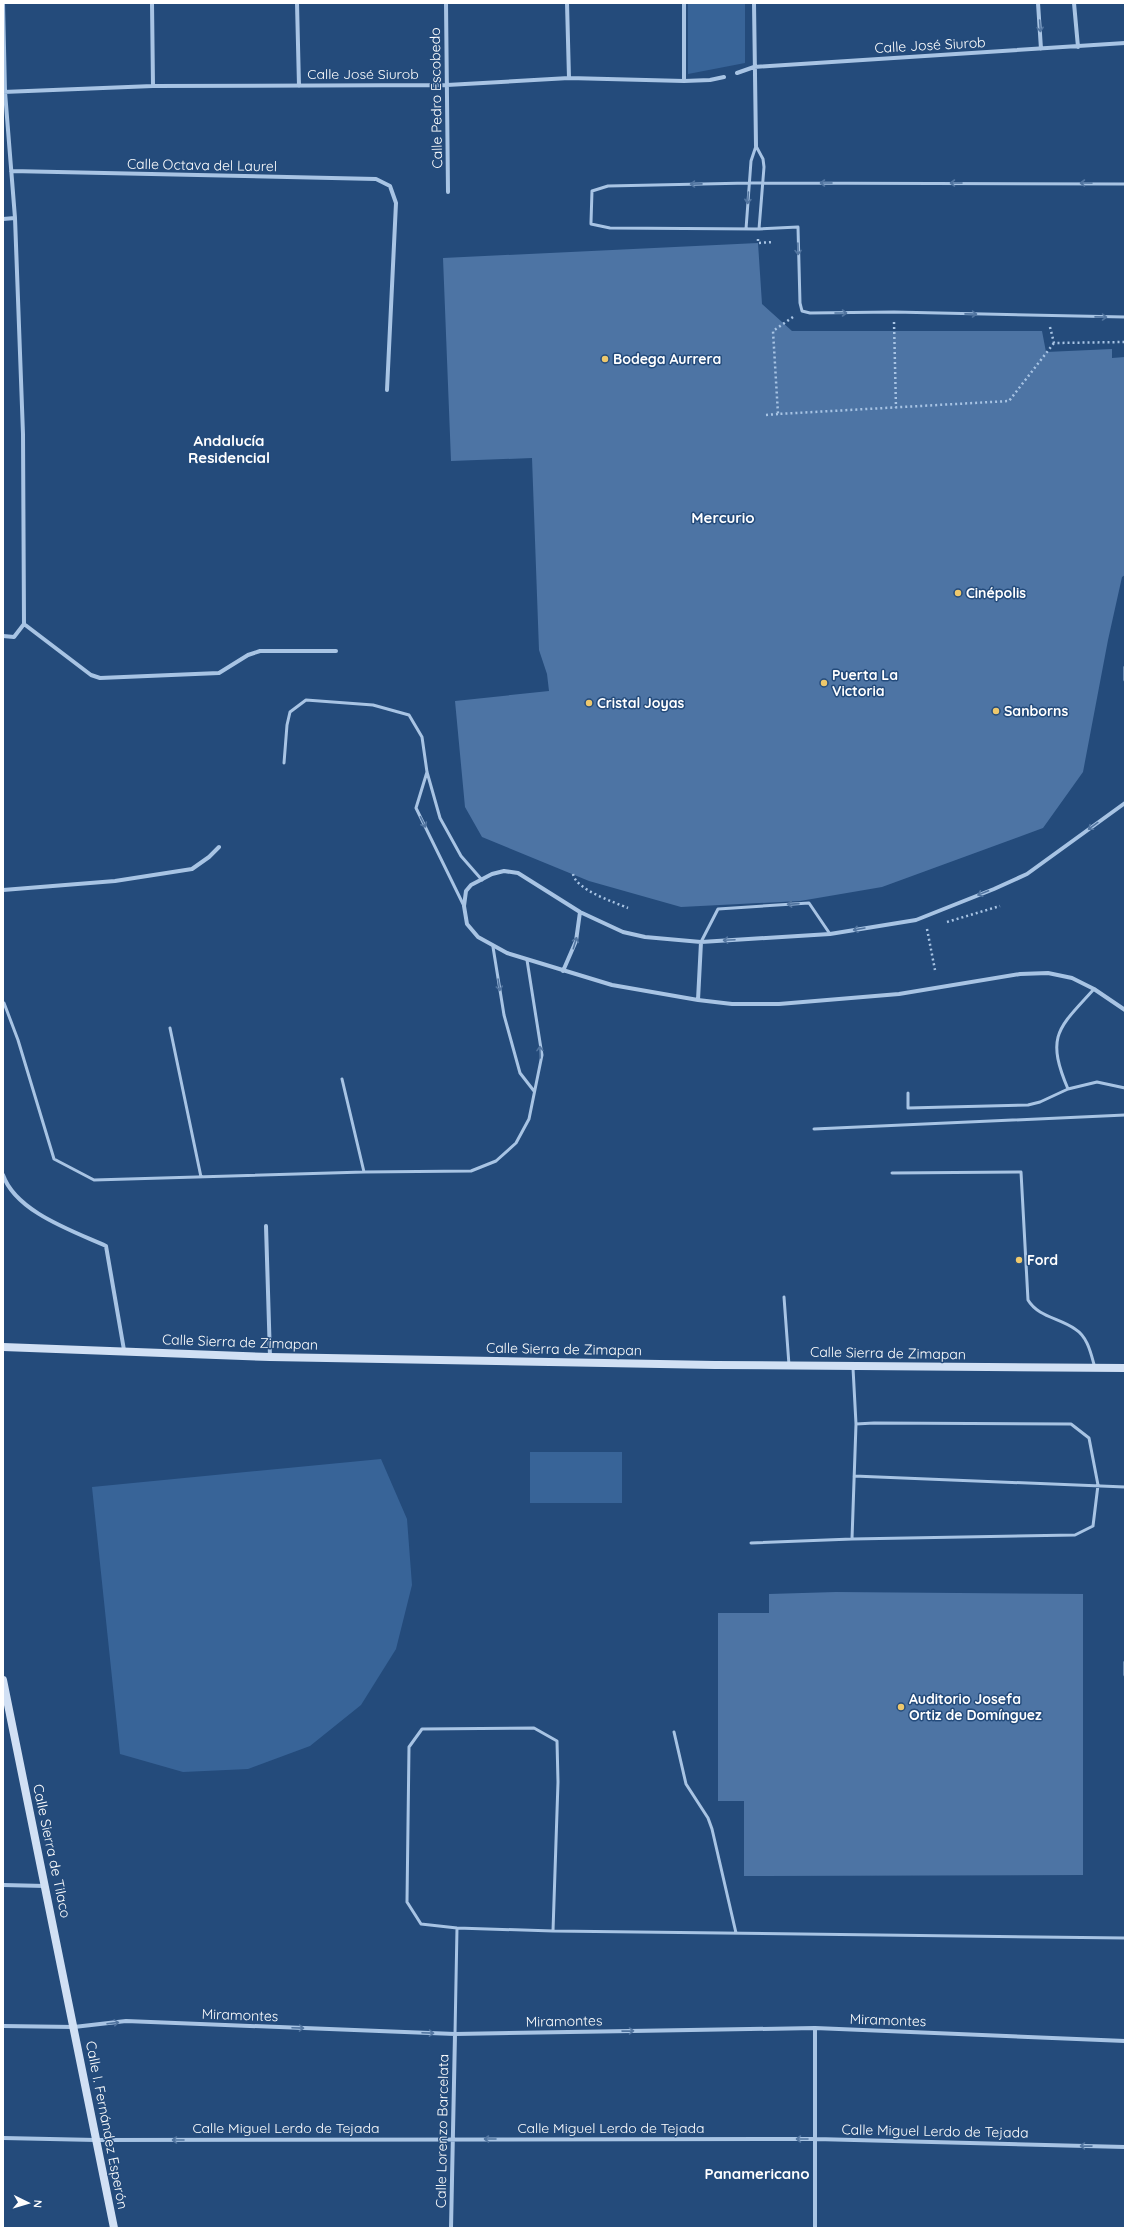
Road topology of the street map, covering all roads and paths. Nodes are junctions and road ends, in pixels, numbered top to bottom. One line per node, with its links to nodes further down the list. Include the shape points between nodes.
1 (3, 3): 21 (street)
2 (152, 3): 19 (street)
3 (298, 3): 20 (street)
4 (446, 3): 18 (street, Calle Pedro Escobedo)
5 (567, 3): 16 (street)
6 (684, 3): 17 (street)
7 (754, 3): 13 (street)
8 (1038, 3): 12 (street, one-way to 12)
9 (1074, 3): 11 (street)
10 (1125, 43): 11 (street, Calle José Siurob)
11 (1078, 47): 12 (street, Calle José Siurob)
12 (1042, 50): 13 (street, Calle José Siurob)
13 (754, 67): 14 (street, Calle José Siurob); 22 (street)
14 (738, 73)
15 (724, 77): 17 (street, Calle José Siurob)
16 (569, 78): 17 (street, Calle José Siurob); 18 (street, Calle José Siurob)
17 (684, 81)
18 (447, 85): 20 (street, Calle José Siurob); 27 (street, Calle Pedro Escobedo)
19 (153, 86): 20 (street, Calle José Siurob); 21 (street, Calle José Siurob)
20 (298, 86)
21 (4, 92): 23 (street)
22 (756, 146): 24 (lane, via 751,161); 25 (lane, via 763,159)
23 (11, 171): 28 (street); 38 (street, Calle Octava del Laurel, via 376,179 390,186 396,203)
24 (749, 183): 25 (lane); 30 (lane, one-way to 30); 30 (lane, one-way to 30, via 608,186 593,190 591,193 591,224 598,226)
25 (764, 183): 26 (lane, one-way to 25); 31 (lane)
26 (1125, 184)
27 (448, 192)
28 (15, 218): 29 (street); 42 (street, via 23,434)
29 (3, 219)
30 (746, 229): 31 (lane)
31 (759, 229): 32 (lane, one-way to 32, via 798,227)
32 (802, 311): 33 (lane, one-way to 33); 40 (path, via 773,331)
33 (894, 312): 34 (lane, one-way to 34); 39 (path)
34 (1047, 316): 35 (lane, one-way to 35); 37 (path)
35 (1125, 317)
36 (1125, 342): 37 (path)
37 (1054, 343): 39 (path, via 1009,401)
38 (387, 390)
39 (896, 408): 40 (path)
40 (778, 414): 41 (path)
41 (766, 415)
42 (24, 624): 43 (street, via 14,636); 44 (street, via 91,675 100,678 219,673 248,655 260,651)
43 (3, 636)
44 (336, 651)
45 (1125, 667): 46 (lane)
46 (1125, 680)
47 (284, 763): 48 (lane, via 290,712 306,700 373,705 408,715 422,737)
48 (427, 772): 52 (lane, via 440,818 461,856); 54 (lane, one-way to 54, via 416,808)
49 (1125, 803): 60 (street, one-way to 60, via 1027,874 994,889 916,920)
50 (219, 847): 53 (street, via 192,869 115,881)
51 (573, 874): 56 (path, via 574,879 592,892)
52 (482, 880): 54 (street, via 471,885 466,891); 57 (street, via 504,871 518,873)
53 (3, 890)
54 (464, 906): 62 (street, via 467,924 478,937)
55 (1000, 906): 58 (path)
56 (628, 908)
57 (580, 912): 61 (street, via 623,932 645,937); 65 (street, one-way to 57, via 576,941)
58 (941, 924)
59 (934, 927): 64 (path, via 926,929)
60 (830, 934): 61 (street, one-way to 61); 61 (lane, one-way to 61, via 809,903 718,909)
61 (700, 942): 67 (street)
62 (493, 947): 63 (street); 74 (lane, one-way to 74, via 504,1015 520,1072)
63 (527, 960): 65 (street); 74 (lane, one-way to 63, via 542,1055)
64 (935, 970)
65 (563, 971): 67 (street, via 612,985)
66 (1094, 988): 67 (street, via 1072,978 1048,973 1020,974 899,994 779,1004 732,1004); 69 (street); 73 (lane, via 1060,1027 1056,1049 1058,1067)
67 (698, 1000)
68 (4, 1003): 81 (lane, via 18,1040 54,1159 94,1180)
69 (1125, 1010)
70 (170, 1028): 81 (lane)
71 (342, 1079): 78 (lane)
72 (1125, 1088): 73 (lane, via 1097,1082)
73 (1068, 1089): 75 (lane, via 1028,1105 908,1108)
74 (534, 1091): 78 (lane, via 529,1119 516,1143 496,1161 471,1171)
75 (908, 1093)
76 (1125, 1115): 77 (lane)
77 (814, 1129)
78 (364, 1172): 81 (lane)
79 (892, 1173): 89 (lane, via 1021,1172 1028,1300 1033,1308 1076,1329 1087,1342)
80 (3, 1175): 85 (street, via 7,1186 38,1215 106,1246)
81 (201, 1177)
82 (266, 1226): 86 (street)
83 (784, 1297): 87 (lane)
84 (3, 1347): 85 (street, Calle Sierra de Zimapan)
85 (124, 1350): 86 (street, Calle Sierra de Zimapan)
86 (270, 1357): 87 (street, Calle Sierra de Zimapan)
87 (789, 1365): 88 (street, Calle Sierra de Zimapan)
88 (853, 1366): 89 (street, Calle Sierra de Zimapan); 91 (lane)
89 (1095, 1368): 90 (street, Calle Sierra de Zimapan)
90 (1125, 1368)
91 (856, 1424): 92 (lane); 93 (lane, via 1071,1424 1089,1438)
92 (854, 1476): 93 (lane); 95 (lane)
93 (1098, 1485): 94 (lane); 95 (lane, via 1093,1526 1075,1535)
94 (1125, 1487)
95 (852, 1539): 96 (lane)
96 (751, 1542)
97 (1125, 1662): 98 (lane)
98 (1125, 1675)
99 (3, 1680): 102 (street, Calle Sierra de Tilaco)
100 (674, 1732): 105 (lane, via 686,1784 708,1818 712,1829)
101 (3, 1884): 102 (street)
102 (46, 1886): 108 (street, Calle Sierra de Tilaco)
103 (457, 1928): 104 (lane); 104 (lane, via 421,1924 407,1902 409,1747 422,1729 534,1728 557,1741); 110 (lane)
104 (553, 1931): 105 (lane)
105 (736, 1933): 106 (lane)
106 (1125, 1938)
107 (3, 2026): 108 (street, Miramontes)
108 (74, 2027): 110 (street, Miramontes, one-way to 110, via 126,2021); 115 (street, Calle I. Fernández Esperón)
109 (815, 2028): 110 (street, Miramontes, one-way to 109); 111 (street, Miramontes); 114 (street)
110 (455, 2034): 113 (street, Calle Lorenzo Barcelata)
111 (1125, 2041)
112 (3, 2138): 115 (street, Calle Miguel Lerdo de Tejada)
113 (452, 2139): 114 (street, Calle Miguel Lerdo de Tejada, one-way to 113); 115 (street, Calle Miguel Lerdo de Tejada, one-way to 115); 118 (street, Calle Lorenzo Barcelata)
114 (816, 2139): 116 (street, Calle Miguel Lerdo de Tejada, one-way to 114); 119 (street)
115 (96, 2140): 117 (street, Calle I. Fernández Esperón)
116 (1125, 2147)
117 (114, 2228)
118 (451, 2228)
119 (815, 2228)

